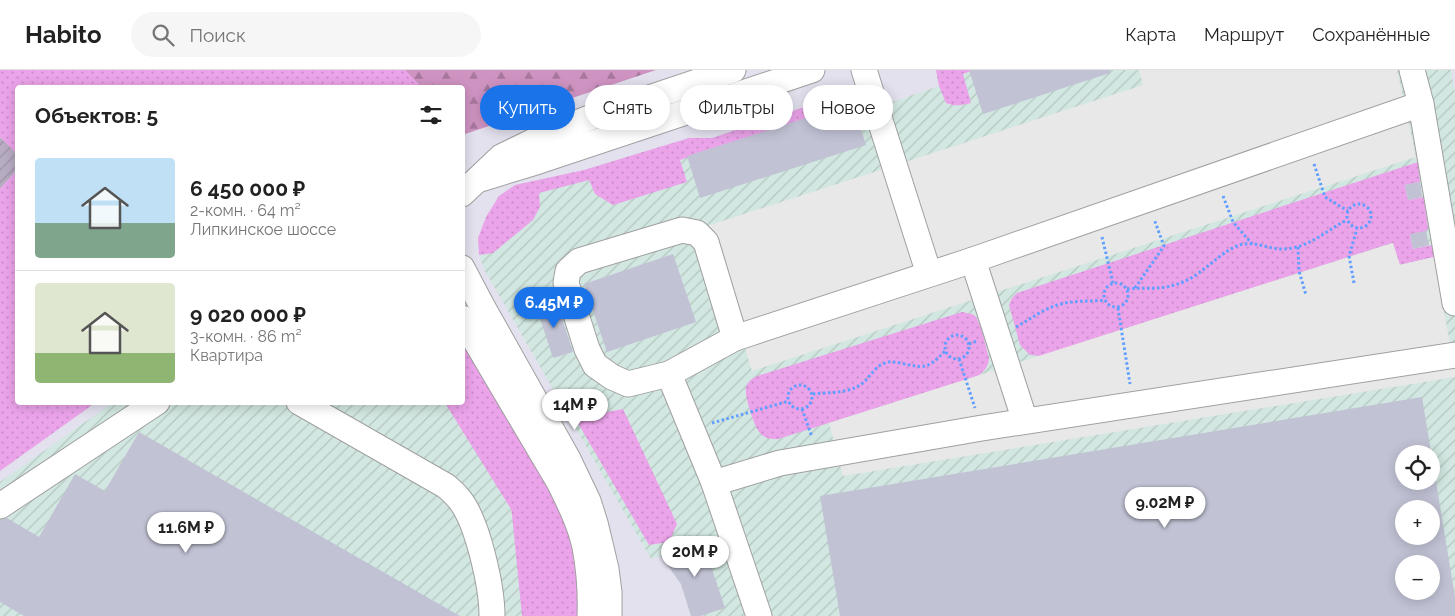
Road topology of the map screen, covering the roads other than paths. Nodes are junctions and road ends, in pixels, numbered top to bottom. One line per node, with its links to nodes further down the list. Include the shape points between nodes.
1 (733, 70): 6 (street, via 589,118 538,139 501,157)
2 (812, 70): 6 (street)
3 (864, 70): 9 (street)
4 (1412, 70): 5 (street)
5 (1421, 104): 8 (street); 11 (street)
6 (470, 187): 7 (street)
7 (465, 203)
8 (974, 260): 9 (street); 18 (street)
9 (929, 274): 13 (street)
10 (466, 278): 23 (street, via 568,459 588,501 606,569)
11 (1455, 302)
12 (465, 323): 22 (street, via 559,482 571,508 584,545)
13 (735, 338): 15 (street); 15 (street, via 706,242 697,233 682,230 579,261 568,271 566,283 587,350 595,365 612,378 628,384)
14 (1455, 355): 18 (street)
15 (669, 374): 19 (street)
16 (153, 405): 20 (street)
17 (304, 405): 21 (street, via 446,486 460,500 479,544)
18 (1025, 421): 19 (street, via 780,463)
19 (714, 483): 24 (street)
20 (0, 506)
21 (492, 616)
22 (590, 616)
23 (610, 616)
24 (759, 616)

